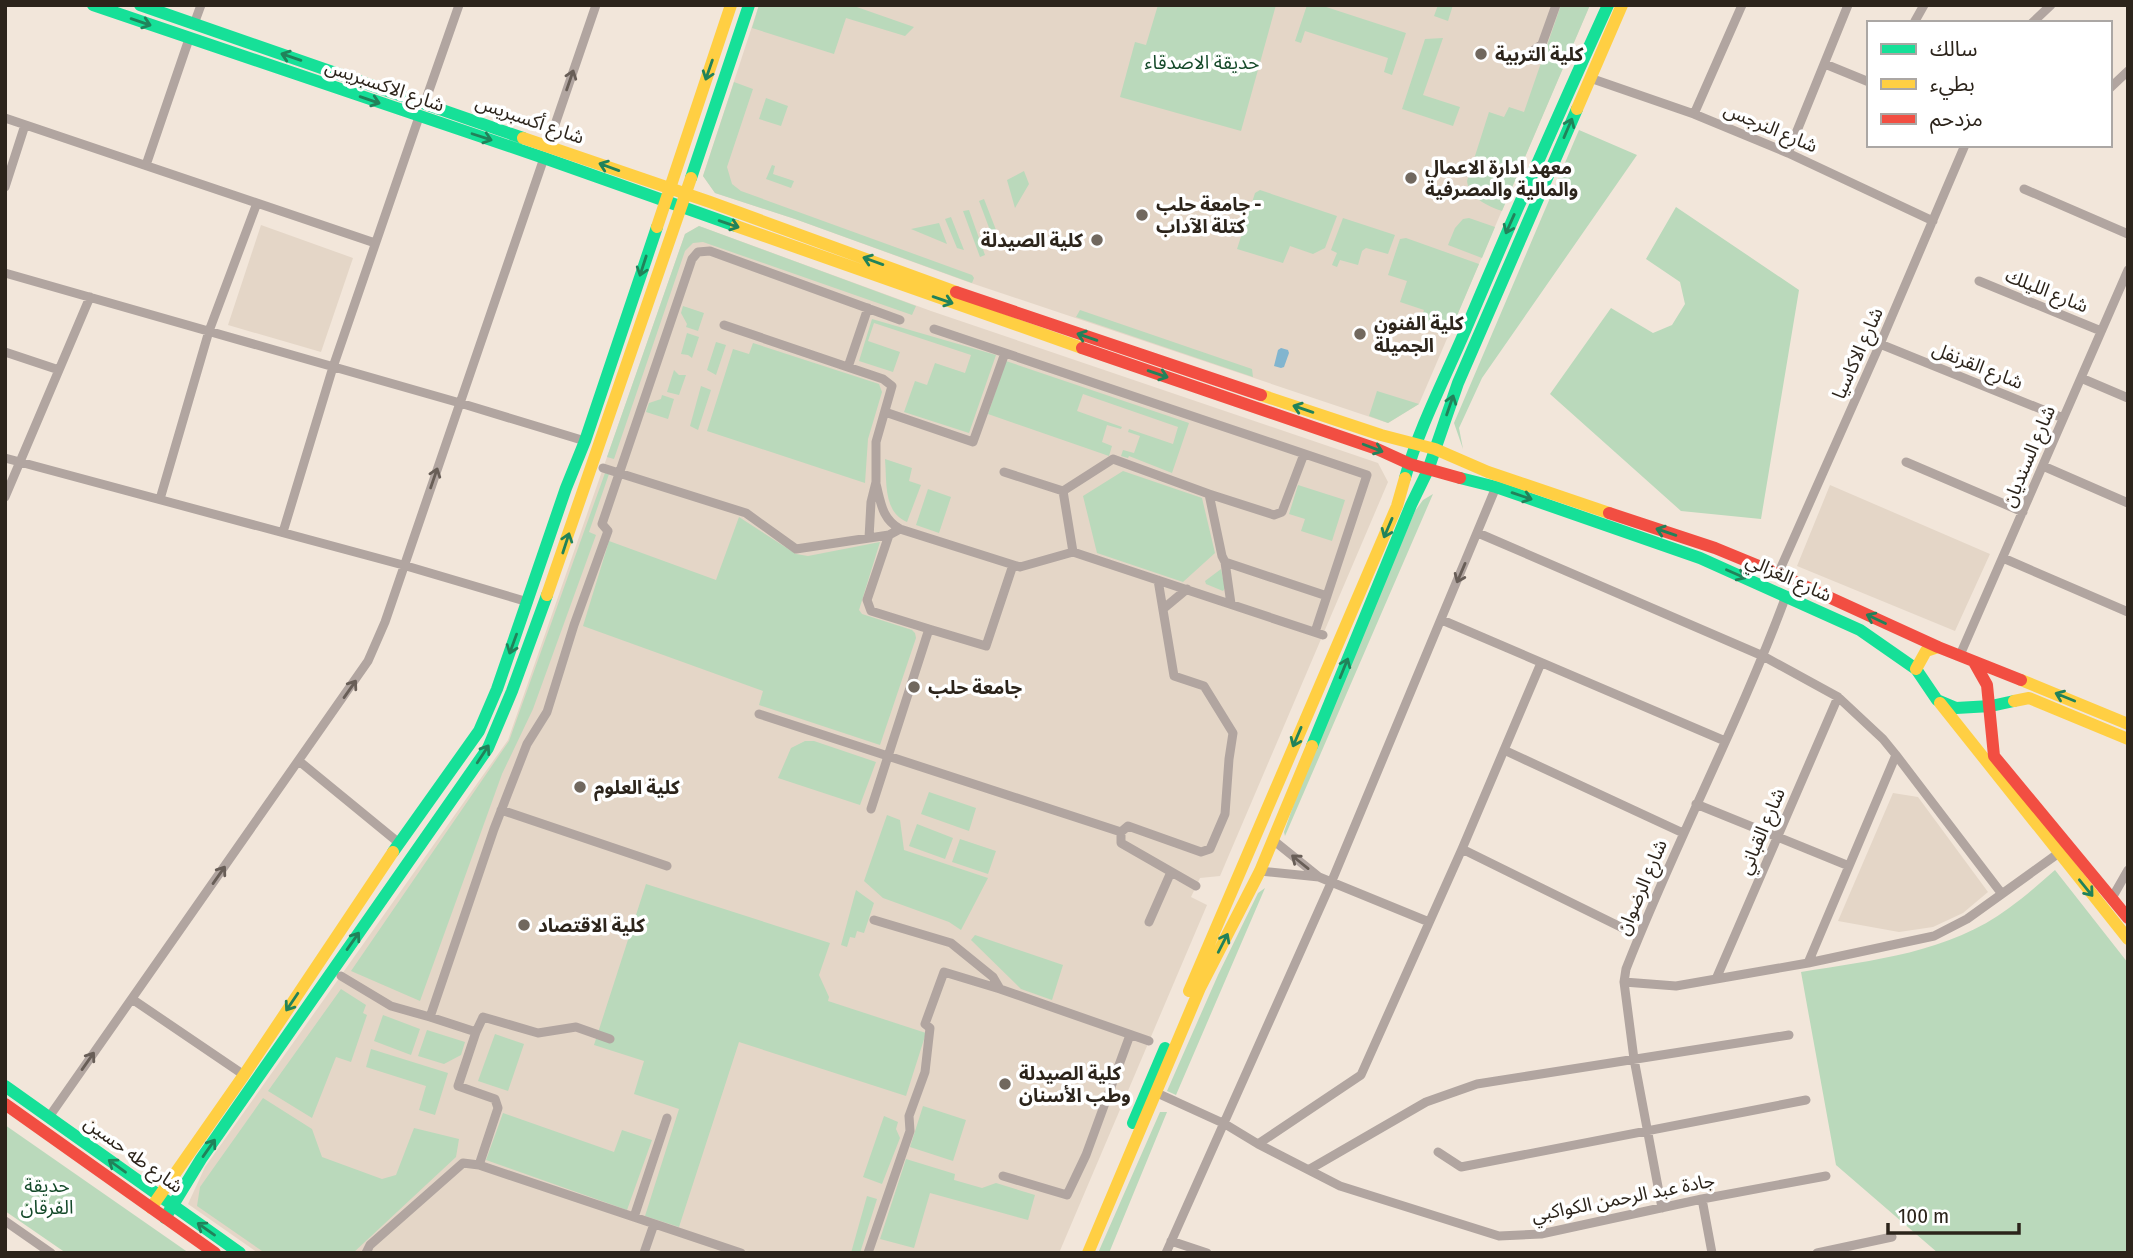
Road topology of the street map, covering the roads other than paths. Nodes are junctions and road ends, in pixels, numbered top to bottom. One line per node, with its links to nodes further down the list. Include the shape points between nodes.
1 (93, 5): 18 (main road, شارع الاكسبريس, one-way to 18)
2 (140, 5): 17 (main road, شارع أكسبريس)
3 (201, 5): 17 (street)
4 (459, 5): 25 (street)
5 (596, 5): 31 (street, one-way to 5)
6 (731, 5): 37 (main road, one-way to 37)
7 (749, 5): 36 (main road)
8 (1556, 5): 19 (street, via 1542,44)
9 (1608, 5): 66 (main road, one-way to 66)
10 (1622, 5): 22 (main road)
11 (1742, 5): 26 (street)
12 (1849, 5): 20 (street)
13 (1924, 5): 15 (street)
14 (2051, 5): 16 (street)
15 (1915, 21)
16 (2034, 21)
17 (194, 24): 25 (main road, شارع أكسبريس, one-way to 17)
18 (189, 38): 27 (main road, شارع الاكسبريس, one-way to 27); 33 (street)
19 (1534, 50)
20 (1825, 64): 23 (street); 32 (street)
21 (2128, 71): 24 (street)
22 (1590, 78): 26 (street, شارع النرجس); 67 (main road, one-way to 22, via 1458,383)
23 (1867, 81)
24 (2112, 86)
25 (425, 102): 31 (main road, شارع أكسبريس)
26 (1695, 114): 32 (street, شارع النرجس)
27 (419, 117): 31 (main road, شارع الاكسبريس, one-way to 31); 42 (street)
28 (5, 118): 29 (street)
29 (25, 125): 33 (street); 34 (street)
30 (1964, 147): 40 (street, شارع الاكاسيا)
31 (546, 151): 37 (main road, شارع الاكسبريس); 62 (street)
32 (1788, 153): 40 (street, شارع النرجس)
33 (146, 166): 38 (street)
34 (5, 187)
35 (2024, 189): 41 (street)
36 (686, 194): 37 (main road, شارع الغزالي); 39 (main road); 66 (main road, شارع الغزالي, one-way to 36, via 975,299)
37 (667, 195): 39 (main road, شارع الغزالي); 65 (main road, one-way to 65)
38 (257, 203): 42 (street); 52 (street)
39 (682, 208): 72 (main road, شارع الغزالي, one-way to 72); 87 (main road)
40 (1933, 221): 54 (street, شارع الاكاسيا)
41 (2128, 234)
42 (375, 243): 57 (street)
43 (2128, 270): 46 (street, شارع السنديان)
44 (5, 273): 47 (street)
45 (1979, 281): 53 (street, شارع الليلك)
46 (2124, 287): 53 (street, شارع السنديان)
47 (90, 297): 52 (street); 59 (street)
48 (868, 308): 49 (street); 58 (street); 77 (street, via 710,251 698,252)
49 (900, 320)
50 (724, 325): 58 (street)
51 (934, 329): 56 (street)
52 (209, 331): 57 (street); 83 (street)
53 (2101, 331): 60 (street, شارع السنديان)
54 (1880, 344): 64 (street, شارع القرنفل); 98 (street, شارع الاكاسيا)
55 (5, 352): 59 (street)
56 (1004, 353): 63 (street, via 973,442); 68 (street)
57 (333, 367): 62 (street); 89 (street)
58 (848, 367): 63 (street, via 892,386)
59 (59, 370): 70 (street)
60 (2081, 378): 61 (street); 64 (street, شارع السنديان)
61 (2128, 398)
62 (460, 402): 65 (street); 96 (street, one-way to 62)
63 (885, 412): 78 (street, via 876,442)
64 (2063, 418): 73 (street, شارع السنديان)
65 (585, 441): 86 (main road)
66 (1415, 443): 67 (main road, شارع الغزالي); 72 (main road)
67 (1435, 449): 75 (main road); 98 (main road, شارع الغزالي, one-way to 67)
68 (1304, 454): 81 (street, via 1282,512 1274,515); 101 (street, via 1367,475)
69 (5, 458): 70 (street)
70 (20, 461): 82 (street); 83 (street)
71 (1906, 462): 85 (street)
72 (1410, 464): 75 (main road, شارع الغزالي); 198 (main road, one-way to 198, via 1397,506)
73 (2043, 466): 84 (street); 85 (street, شارع السنديان)
74 (603, 468): 77 (street)
75 (1428, 470): 79 (main road, شارع الغزالي); 132 (main road, one-way to 75)
76 (1004, 472): 80 (street)
77 (619, 473): 92 (street, via 746,513 796,549); 128 (street, via 602,524 608,531 547,712 527,744)
78 (876, 482): 88 (street, via 884,515); 92 (street)
79 (1496, 487): 90 (street); 102 (main road, شارع الغزالي, one-way to 102, via 1700,558)
80 (1063, 491): 81 (street, via 1113,459); 93 (street)
81 (1209, 494): 95 (street)
82 (5, 497)
83 (160, 499): 89 (street)
84 (2128, 503)
85 (2023, 512): 94 (street, شارع السنديان)
86 (558, 513): 87 (main road); 103 (main road)
87 (574, 518): 182 (main road, one-way to 87, via 201,1159 488,748 509,703)
88 (900, 529): 91 (street); 97 (street)
89 (283, 532): 96 (street)
90 (1478, 533): 107 (street, one-way to 107); 111 (street)
91 (889, 535): 92 (street); 108 (street, via 867,600 871,611)
92 (869, 538)
93 (1073, 552): 97 (street); 99 (street)
94 (2003, 558): 106 (street); 110 (street, شارع السنديان)
95 (1225, 562): 101 (street); 104 (street)
96 (403, 565): 103 (street); 125 (street, one-way to 96, via 368,661)
97 (1013, 565): 108 (street, via 986,646)
98 (1778, 574): 109 (main road, شارع الغزالي, one-way to 98)
99 (1158, 580): 100 (street); 105 (street)
100 (1187, 589): 104 (street); 105 (street)
101 (1327, 596): 104 (street, via 1319,633)
102 (1786, 596): 111 (street, شارع الرضوان); 114 (main road, شارع الغزالي, via 1860,631)
103 (528, 601): 133 (main road, one-way to 133, via 479,731)
104 (1231, 604)
105 (1163, 609): 129 (street, via 1174,676 1204,687 1233,733 1224,814 1210,849 1201,852 1128,826)
106 (2128, 612)
107 (1442, 620): 113 (street); 142 (street)
108 (929, 629): 124 (street)
109 (1938, 647): 110 (main road, شارع الغزالي); 114 (main road, via 1926,651)
110 (1960, 655): 112 (main road, شارع الغزالي)
111 (1763, 656): 115 (street); 121 (street, شارع الرضوان)
112 (1974, 662): 117 (main road, via 1987,685); 119 (main road, شارع الغزالي, one-way to 112)
113 (1541, 663): 121 (street); 122 (street)
114 (1916, 669): 116 (main road, شارع الغزالي)
115 (1838, 697): 123 (street); 131 (street, شارع القباني)
116 (1937, 700): 117 (main road, via 1956,708); 135 (main road, شارع الغزالي)
117 (1991, 706): 120 (main road, via 2029,698); 135 (main road, via 1994,756)
118 (759, 714): 124 (street)
119 (2128, 724)
120 (2128, 739)
121 (1725, 741): 126 (street, شارع الرضوان)
122 (1504, 750): 130 (street); 134 (street)
123 (1896, 755): 137 (street); 144 (street)
124 (888, 756): 127 (street); 129 (street)
125 (299, 761): 133 (street); 157 (street, one-way to 125)
126 (1696, 804): 130 (street, شارع الرضوان); 131 (street)
127 (871, 809)
128 (501, 810): 136 (street); 158 (street)
129 (1121, 832): 140 (street, via 1121,843)
130 (1683, 833): 150 (street, شارع الرضوان)
131 (1777, 837): 137 (street); 154 (street, شارع القباني)
132 (1273, 840): 139 (main road); 141 (street, one-way to 132)
133 (399, 843): 165 (main road, one-way to 165)
134 (1462, 849): 149 (street); 150 (street)
135 (2063, 850): 144 (street); 145 (main road); 151 (main road, one-way to 151)
136 (667, 866)
137 (1849, 866): 152 (street)
138 (2128, 870): 145 (street)
139 (1260, 871): 141 (street); 167 (main road, one-way to 139, via 1200,988)
140 (1171, 872): 143 (street); 148 (street)
141 (1319, 877): 142 (street)
142 (1331, 883): 149 (street); 172 (street)
143 (1196, 886)
144 (2003, 894): 152 (street, via 1934,936)
145 (2112, 898): 146 (main road)
146 (2128, 918)
147 (874, 920): 156 (street, via 951,943 993,977)
148 (1149, 922)
149 (1429, 922): 174 (street, via 1361,1075)
150 (1639, 936): 155 (street, شارع الرضوان)
151 (2128, 939)
152 (1808, 963): 154 (street)
153 (341, 976): 158 (street, via 391,1006)
154 (1716, 979): 155 (street, via 1676,986)
155 (1623, 982): 164 (street, شارع الرضوان)
156 (1000, 989): 160 (street); 197 (street, via 944,972 925,1024 930,1028 925,1072 909,1116 910,1131)
157 (132, 999): 165 (street); 170 (street, one-way to 157)
158 (430, 1017): 159 (street)
159 (476, 1032): 162 (street, via 483,1017 538,1033 576,1027); 176 (street, via 458,1087 495,1098 498,1108)
160 (1130, 1035): 163 (street); 178 (street, via 1068,1195)
161 (1789, 1035): 164 (street)
162 (610, 1039)
163 (1149, 1041)
164 (1634, 1059): 173 (street, شارع الرضوان); 177 (street, via 1478,1084 1426,1102)
165 (244, 1075): 180 (main road)
166 (5, 1086): 170 (main road, شارع طه حسين)
167 (1157, 1093): 172 (street, جادة عبد الرحمن الكواكبي); 199 (main road)
168 (1806, 1100): 173 (street)
169 (5, 1104): 183 (main road, شارع طه حسين)
170 (49, 1117): 180 (main road, شارع طه حسين, one-way to 170)
171 (667, 1118): 185 (street)
172 (1225, 1124): 174 (street, جادة عبد الرحمن الكواكبي); 190 (street)
173 (1647, 1132): 175 (street, via 1461,1167); 184 (street, شارع الرضوان)
174 (1258, 1144): 177 (street, جادة عبد الرحمن الكواكبي)
175 (1438, 1152)
176 (478, 1165): 185 (street); 194 (street, via 463,1163)
177 (1310, 1169): 184 (street, جادة عبد الرحمن الكواكبي, via 1340,1186 1499,1236 1541,1234)
178 (1003, 1176)
179 (1826, 1176): 181 (street, جادة عبد الرحمن الكواكبي)
180 (159, 1196): 182 (main road, شارع طه حسين); 183 (main road)
181 (1702, 1199): 184 (street, جادة عبد الرحمن الكواكبي); 202 (street)
182 (173, 1206): 186 (main road); 193 (main road, شارع طه حسين, one-way to 182)
183 (151, 1208): 186 (main road, شارع طه حسين)
184 (1661, 1208)
185 (634, 1217): 188 (street)
186 (165, 1218): 192 (main road, شارع طه حسين)
187 (5, 1221): 191 (street)
188 (654, 1224): 195 (street); 196 (street)
189 (1892, 1237): 203 (street)
190 (1171, 1241): 200 (street); 201 (street)
191 (51, 1253)
192 (215, 1253)
193 (240, 1253)
194 (366, 1253)
195 (644, 1253)
196 (741, 1253)
197 (868, 1253)
198 (1078, 1253)
199 (1088, 1253)
200 (1166, 1253)
201 (1207, 1253)
202 (1712, 1253)
203 (1817, 1253)

